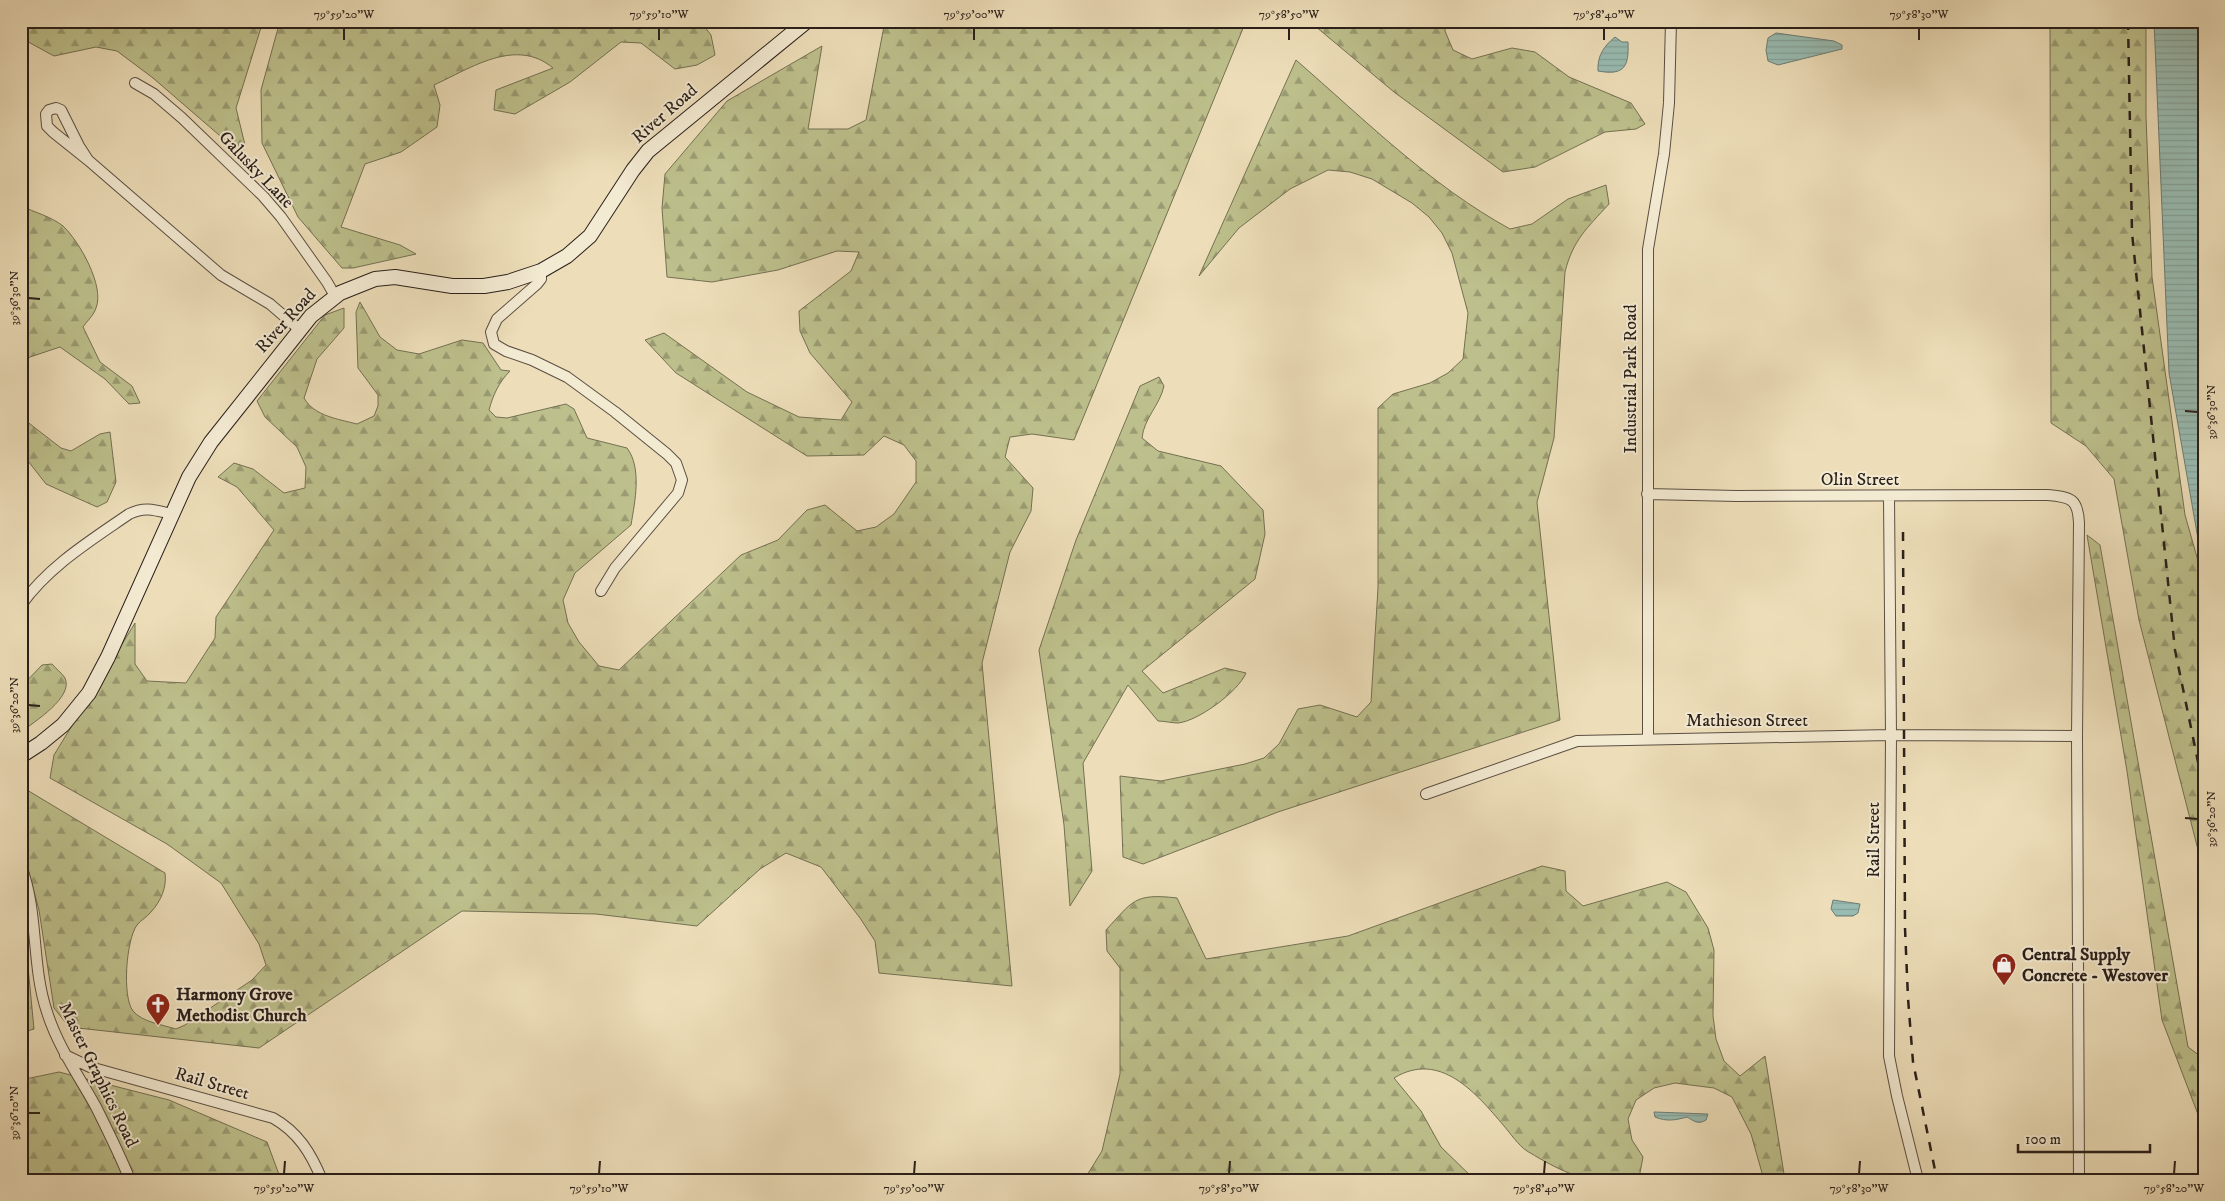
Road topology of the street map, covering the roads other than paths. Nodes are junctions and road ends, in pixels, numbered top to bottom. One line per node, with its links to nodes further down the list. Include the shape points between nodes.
1 (808, 21): 5 (street, River Road, via 648,150 590,236 568,256)
2 (1671, 21): 8 (street, Industrial Park Road, via 1664,154 1648,249)
3 (135, 83): 6 (street, Galusky Lane, via 154,94 187,123 263,196)
4 (88, 160): 4 (street, via 61,110 48,110 48,126); 7 (street, via 221,275 270,304)
5 (541, 270): 6 (street, River Road, via 516,280 484,286 452,286 395,277 375,279); 11 (street, via 537,284 497,319 492,332 494,344 553,370 588,392 667,454 676,463 682,480 678,492)
6 (335, 296): 7 (street, River Road)
7 (299, 329): 10 (street, River Road, via 211,442)
8 (1647, 494): 9 (street, Olin Street); 15 (street, Industrial Park Road)
9 (1888, 496): 13 (street, Rail Street); 14 (street, Olin Street, via 2048,495 2072,500 2077,506)
10 (171, 514): 12 (street, via 148,508 129,514 50,572); 16 (street, River Road, via 108,657 88,693 63,725)
11 (601, 591)
12 (21, 606)
13 (1891, 735): 14 (street, Mathieson Street); 15 (street, Mathieson Street); 22 (street, Rail Street, via 1889,1056)
14 (2077, 736): 23 (street)
15 (1648, 738): 17 (street, Mathieson Street, via 1577,740)
16 (21, 756)
17 (1426, 794)
18 (21, 866): 19 (street, Master Graphics Road, via 30,898 42,997)
19 (65, 1055): 20 (street, Master Graphics Road, via 95,1107); 21 (street, Rail Street, via 90,1067 273,1118 298,1136)
20 (130, 1180)
21 (322, 1180)
22 (1918, 1180)
23 (2079, 1180)

